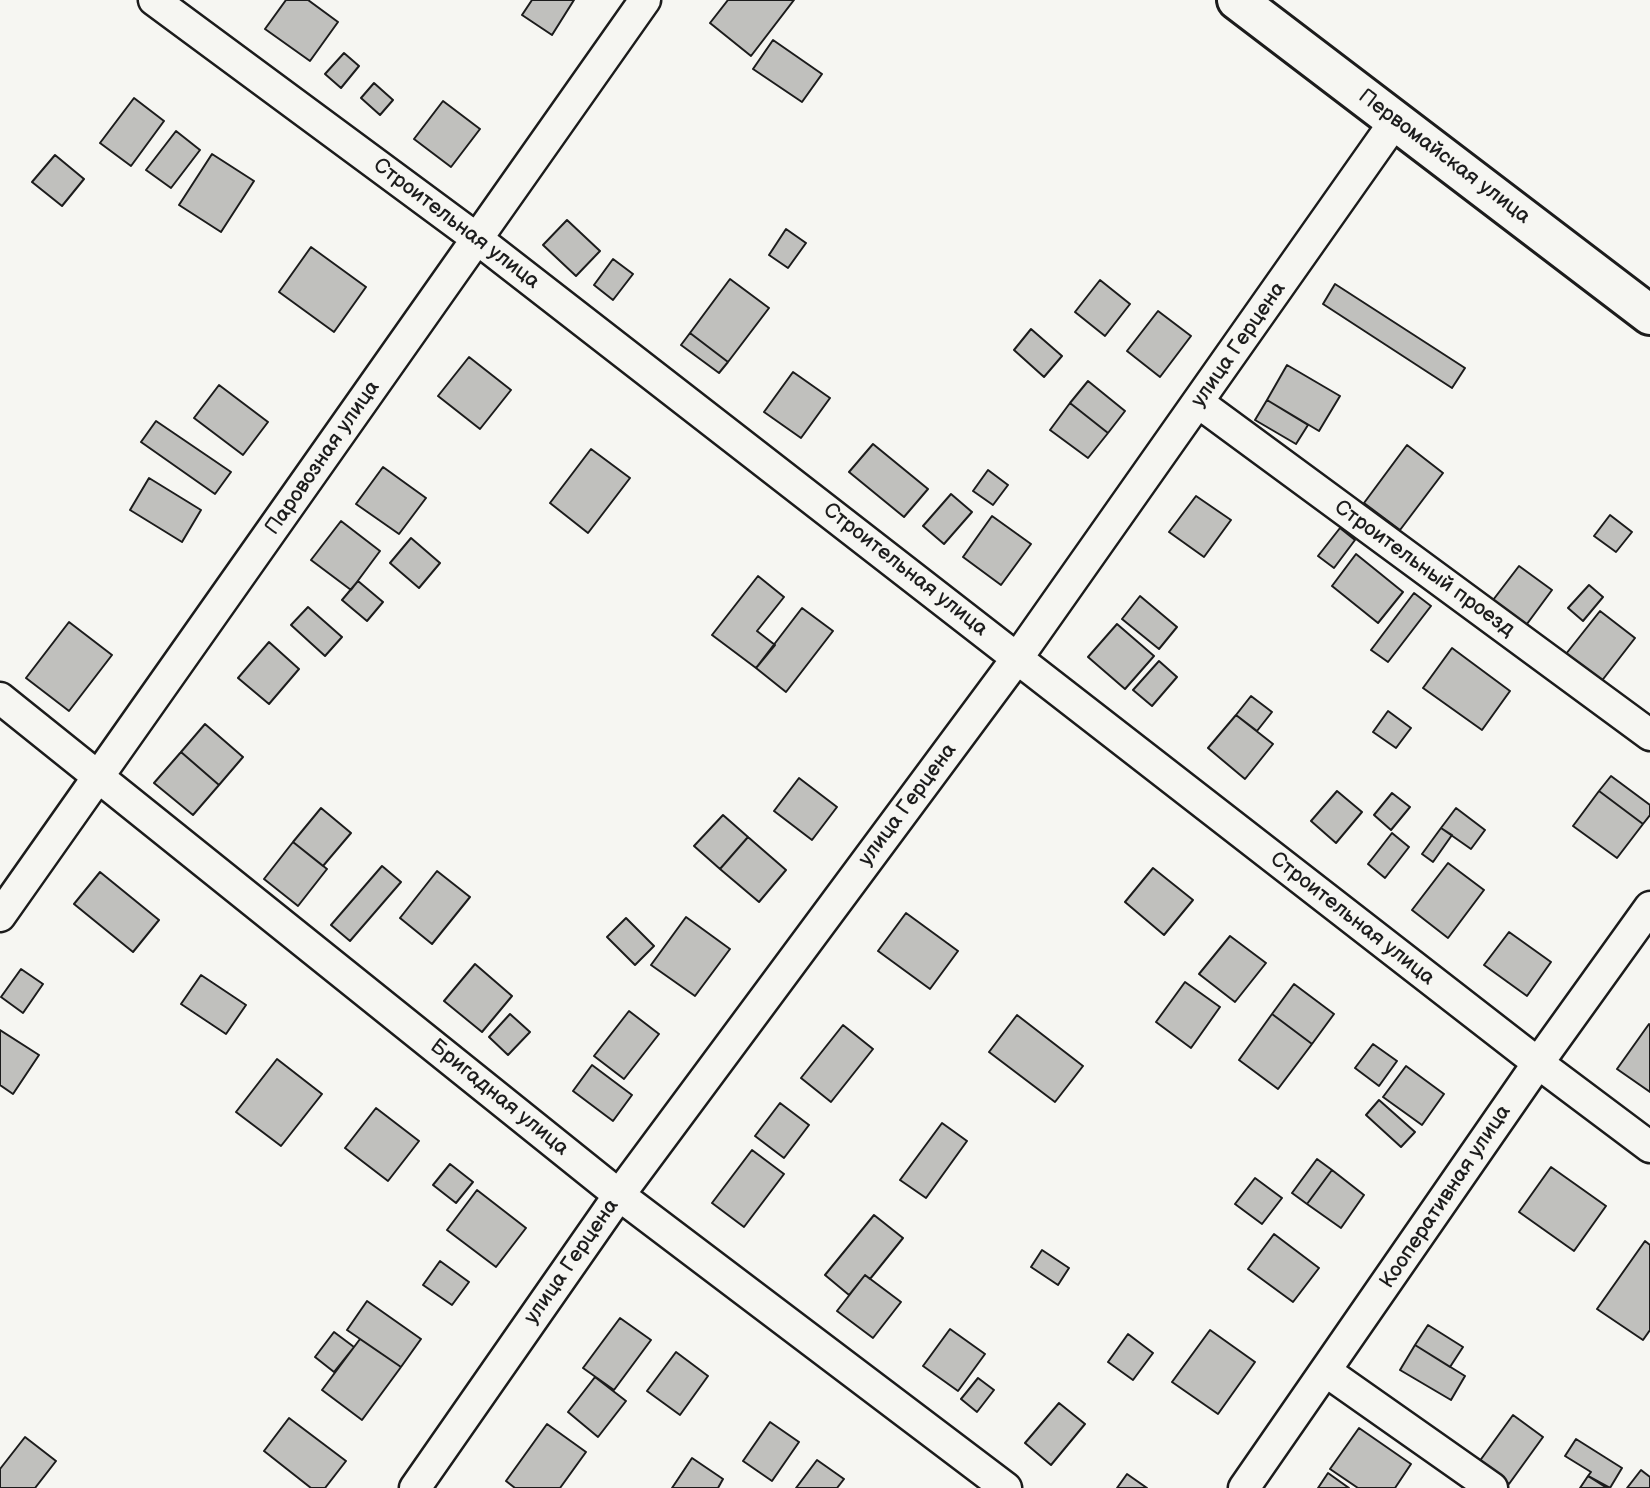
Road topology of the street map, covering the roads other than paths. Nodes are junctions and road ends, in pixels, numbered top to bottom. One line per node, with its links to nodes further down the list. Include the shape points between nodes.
1 (154, 0): 5 (street, Строительная улица)
2 (645, 0): 5 (street, Паровозная улица)
3 (1237, 0): 4 (street, Первомайская улица)
4 (1396, 120): 6 (street, Первомайская улица); 7 (street, улица Герцена)
5 (476, 238): 8 (street, Строительная улица); 11 (street, Паровозная улица)
6 (1650, 315)
7 (1199, 403): 8 (street, улица Герцена); 10 (street, Строительный проезд)
8 (1018, 657): 14 (street, Строительная улица); 16 (street, улица Герцена)
9 (0, 698): 11 (street, Бригадная улица)
10 (1650, 736)
11 (101, 777): 13 (street, Паровозная улица); 16 (street, Бригадная улица)
12 (1650, 908): 14 (street, Кооперативная улица)
13 (0, 916)
14 (1538, 1063): 15 (street, Строительная улица); 17 (street, Кооперативная улица)
15 (1650, 1147)
16 (619, 1195): 18 (street, улица Герцена); 19 (street, Бригадная улица)
17 (1328, 1372): 20 (street, Кооперативная улица); 21 (street)
18 (415, 1488)
19 (1006, 1488)
20 (1244, 1488)
21 (1492, 1488)

